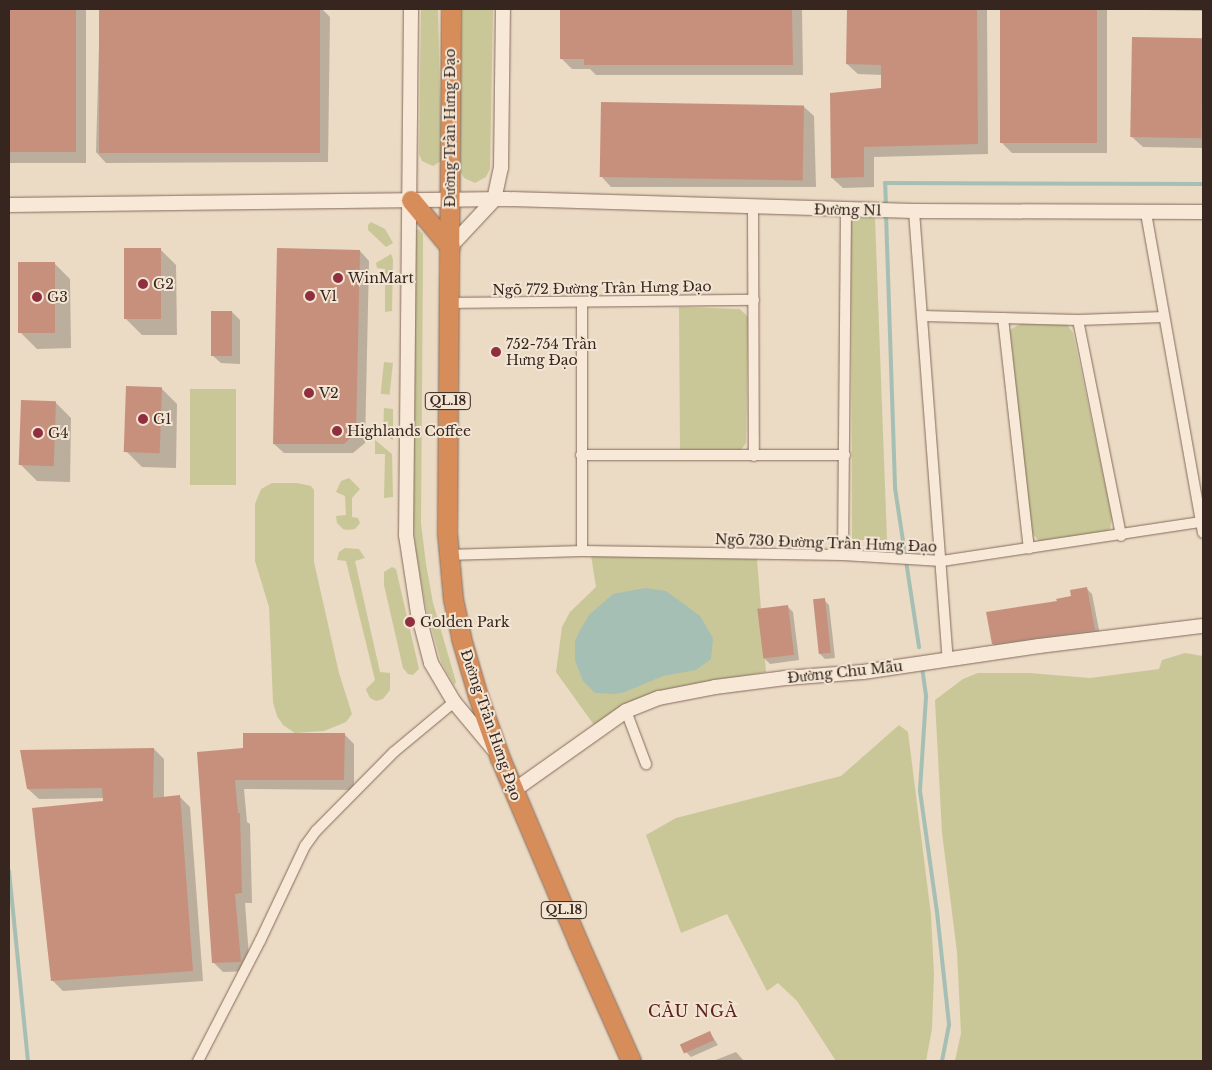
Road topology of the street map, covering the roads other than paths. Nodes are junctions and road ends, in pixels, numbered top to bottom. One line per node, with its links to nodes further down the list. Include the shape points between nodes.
1 (411, 9): 4 (street)
2 (451, 9): 5 (highway, Đường Trần Hưng Đạo / QL.18)
3 (503, 9): 6 (street, via 501,168)
4 (410, 200): 5 (street, Đường N1); 7 (street, Đường N1); 13 (highway); 33 (street, via 406,536 418,613 431,663)
5 (449, 200): 6 (street, Đường N1); 13 (highway, Đường Trần Hưng Đạo / QL.18)
6 (494, 200): 8 (street, Đường N1); 13 (street, Đường Trần Hưng Đạo)
7 (9, 205)
8 (753, 207): 9 (street, Đường N1); 14 (street)
9 (846, 210): 10 (street, Đường N1); 22 (street)
10 (914, 211): 11 (street, Đường N1); 17 (street)
11 (1146, 212): 12 (street, Đường N1); 18 (street)
12 (1203, 212)
13 (450, 247): 15 (highway, Đường Trần Hưng Đạo / QL.18)
14 (754, 300): 16 (street, Ngõ 772 Đường Trần Hưng Đạo); 23 (street)
15 (450, 303): 16 (street, Ngõ 772 Đường Trần Hưng Đạo); 28 (highway, Đường Trần Hưng Đạo / QL.18)
16 (582, 303): 21 (street)
17 (923, 316): 19 (street); 30 (street)
18 (1164, 316): 20 (street); 24 (street)
19 (1003, 318): 20 (street); 26 (street)
20 (1078, 320): 25 (street)
21 (582, 455): 23 (street); 27 (street)
22 (845, 455): 23 (street); 29 (street)
23 (754, 456)
24 (1202, 528): 25 (street, Ngõ 730 Đường Trần Hưng Đạo)
25 (1121, 536): 26 (street, Ngõ 730 Đường Trần Hưng Đạo)
26 (1029, 550): 30 (street, Ngõ 730 Đường Trần Hưng Đạo)
27 (582, 551): 28 (street, Ngõ 730 Đường Trần Hưng Đạo); 29 (street, Ngõ 730 Đường Trần Hưng Đạo)
28 (448, 555): 35 (highway, Đường Trần Hưng Đạo / QL.18, via 461,638)
29 (843, 555): 30 (street, Ngõ 730 Đường Trần Hưng Đạo)
30 (942, 561): 32 (street)
31 (1203, 626): 32 (street, Đường Chu Mẫu)
32 (948, 660): 34 (street, Đường Chu Mẫu, via 715,687 659,698)
33 (454, 702): 35 (street); 38 (street, via 394,752 305,846)
34 (626, 711): 36 (street); 37 (street, Đường Chu Mẫu)
35 (500, 758): 37 (highway, Đường Trần Hưng Đạo / QL.18)
36 (646, 764)
37 (513, 790): 39 (highway, Đường Trần Hưng Đạo / QL.18)
38 (198, 1061)
39 (631, 1061)

